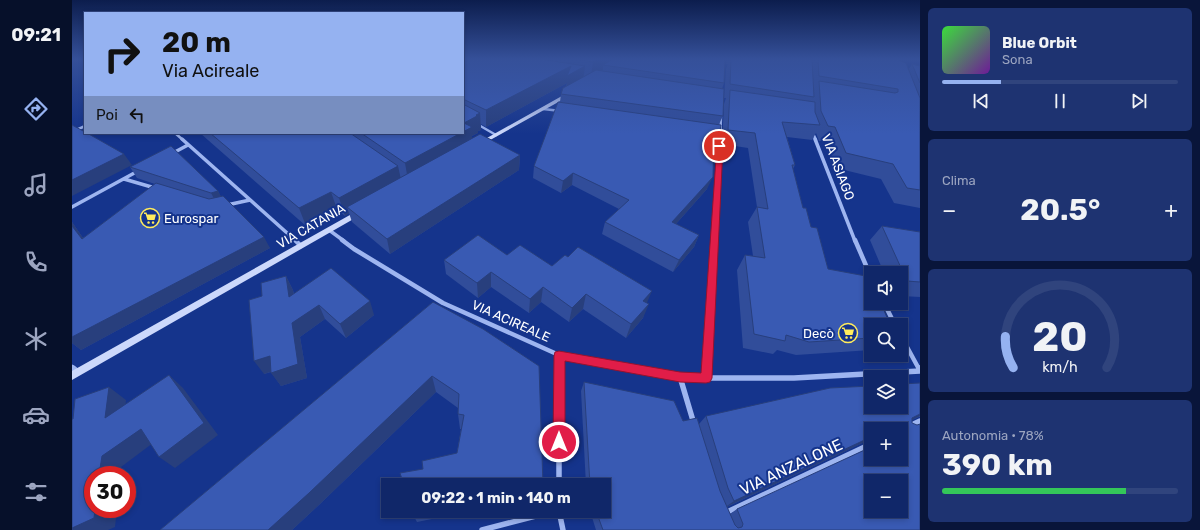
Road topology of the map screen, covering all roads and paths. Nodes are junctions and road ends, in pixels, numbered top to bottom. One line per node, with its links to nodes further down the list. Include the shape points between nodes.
1 (574, 91): 2 (street)
2 (543, 109): 3 (street); 12 (street)
3 (566, 112)
4 (721, 114): 11 (street)
5 (470, 120): 12 (street)
6 (84, 126): 8 (street)
7 (810, 126): 25 (street, VIA ASIAGO)
8 (72, 132)
9 (712, 133): 11 (street)
10 (176, 134): 13 (street)
11 (720, 134): 34 (street)
12 (496, 135): 14 (street)
13 (188, 145): 15 (street); 19 (street)
14 (476, 146)
15 (169, 155)
16 (143, 169): 17 (street)
17 (124, 179): 18 (street); 21 (street)
18 (159, 190)
19 (250, 200): 20 (street); 24 (street)
20 (223, 206)
21 (72, 207)
22 (369, 208): 23 (street, VIA CATANIA)
23 (329, 230): 24 (street, VIA CATANIA); 26 (street, VIA ACIREALE, via 354,249)
24 (301, 246): 32 (street, VIA CATANIA)
25 (866, 266)
26 (443, 303): 27 (street); 29 (street, VIA ACIREALE)
27 (437, 308)
28 (908, 349): 31 (street)
29 (559, 356): 33 (street, VIA ACIREALE); 39 (street)
30 (72, 367): 32 (street)
31 (920, 371): 34 (street, VIA ACIREALE, via 794,378)
32 (75, 374)
33 (680, 377): 34 (street, VIA ACIREALE); 37 (street)
34 (706, 378)
35 (920, 421): 36 (street)
36 (908, 427)
37 (695, 429)
38 (864, 447): 40 (street, VIA ANZALONE)
39 (559, 478)
40 (722, 514)
41 (528, 518): 43 (street)
42 (560, 518): 44 (street)
43 (482, 530)
44 (563, 530)

